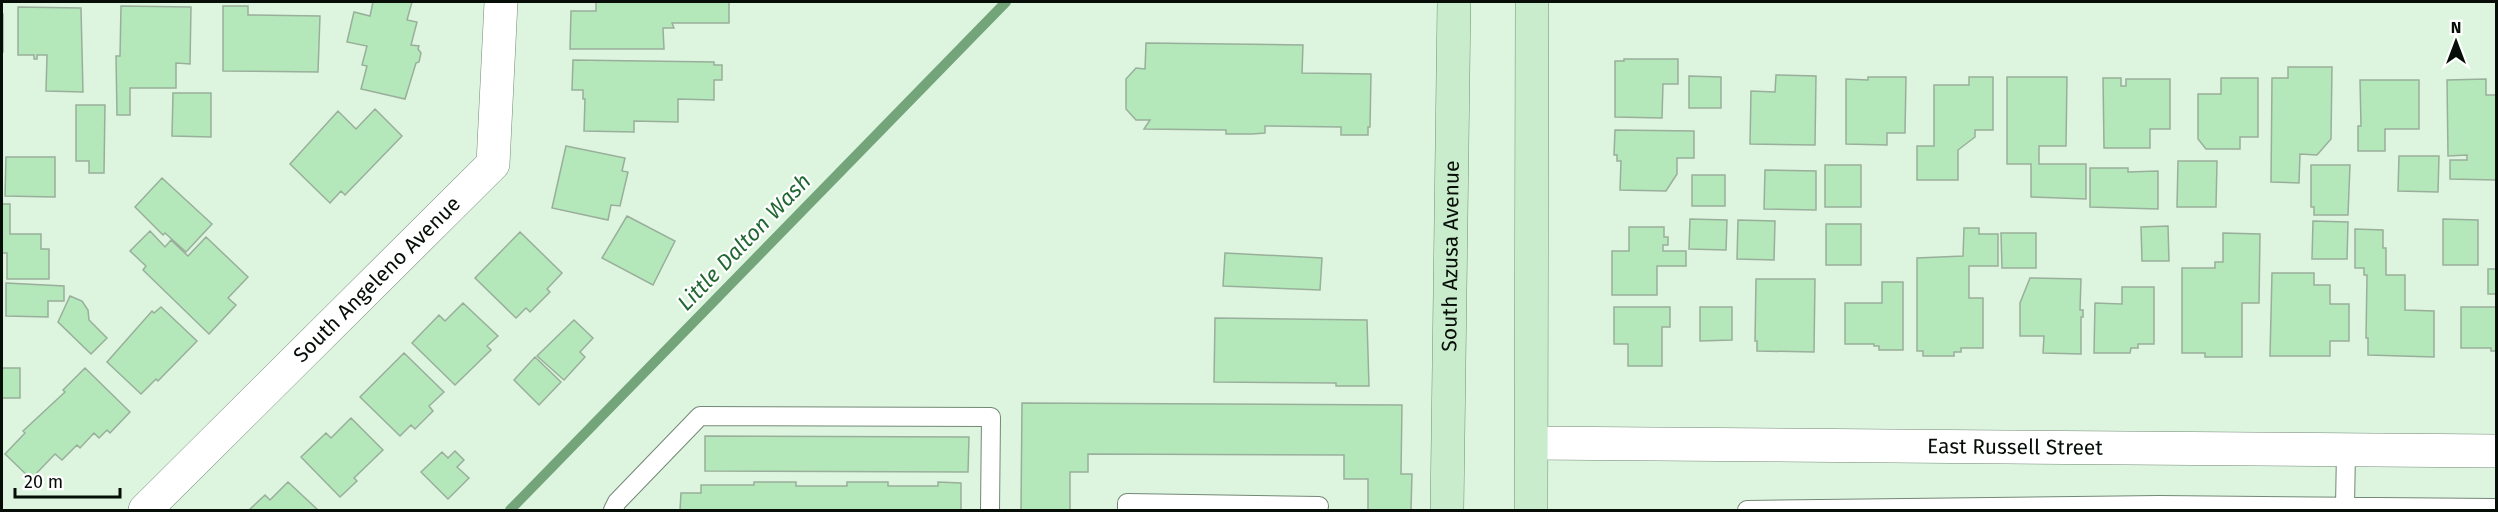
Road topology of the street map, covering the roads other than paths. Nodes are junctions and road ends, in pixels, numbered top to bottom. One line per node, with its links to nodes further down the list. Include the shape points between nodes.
1 (501, 2): 10 (street, South Angeleno Avenue, via 493,164)
2 (1454, 2): 14 (main road, South Azusa Avenue)
3 (1532, 2): 4 (main road)
4 (1532, 443): 5 (street, East Russell Street); 15 (main road)
5 (2346, 450): 6 (street, East Russell Street); 8 (lane)
6 (2496, 451)
7 (1319, 506): 13 (lane, via 1127,503)
8 (2344, 507): 9 (lane); 16 (lane, via 2159,504)
9 (2496, 508)
10 (145, 510)
11 (613, 510): 12 (lane, via 616,502 700,416 735,416 991,417)
12 (990, 510)
13 (1126, 510)
14 (1447, 510)
15 (1531, 510)
16 (1747, 510)

